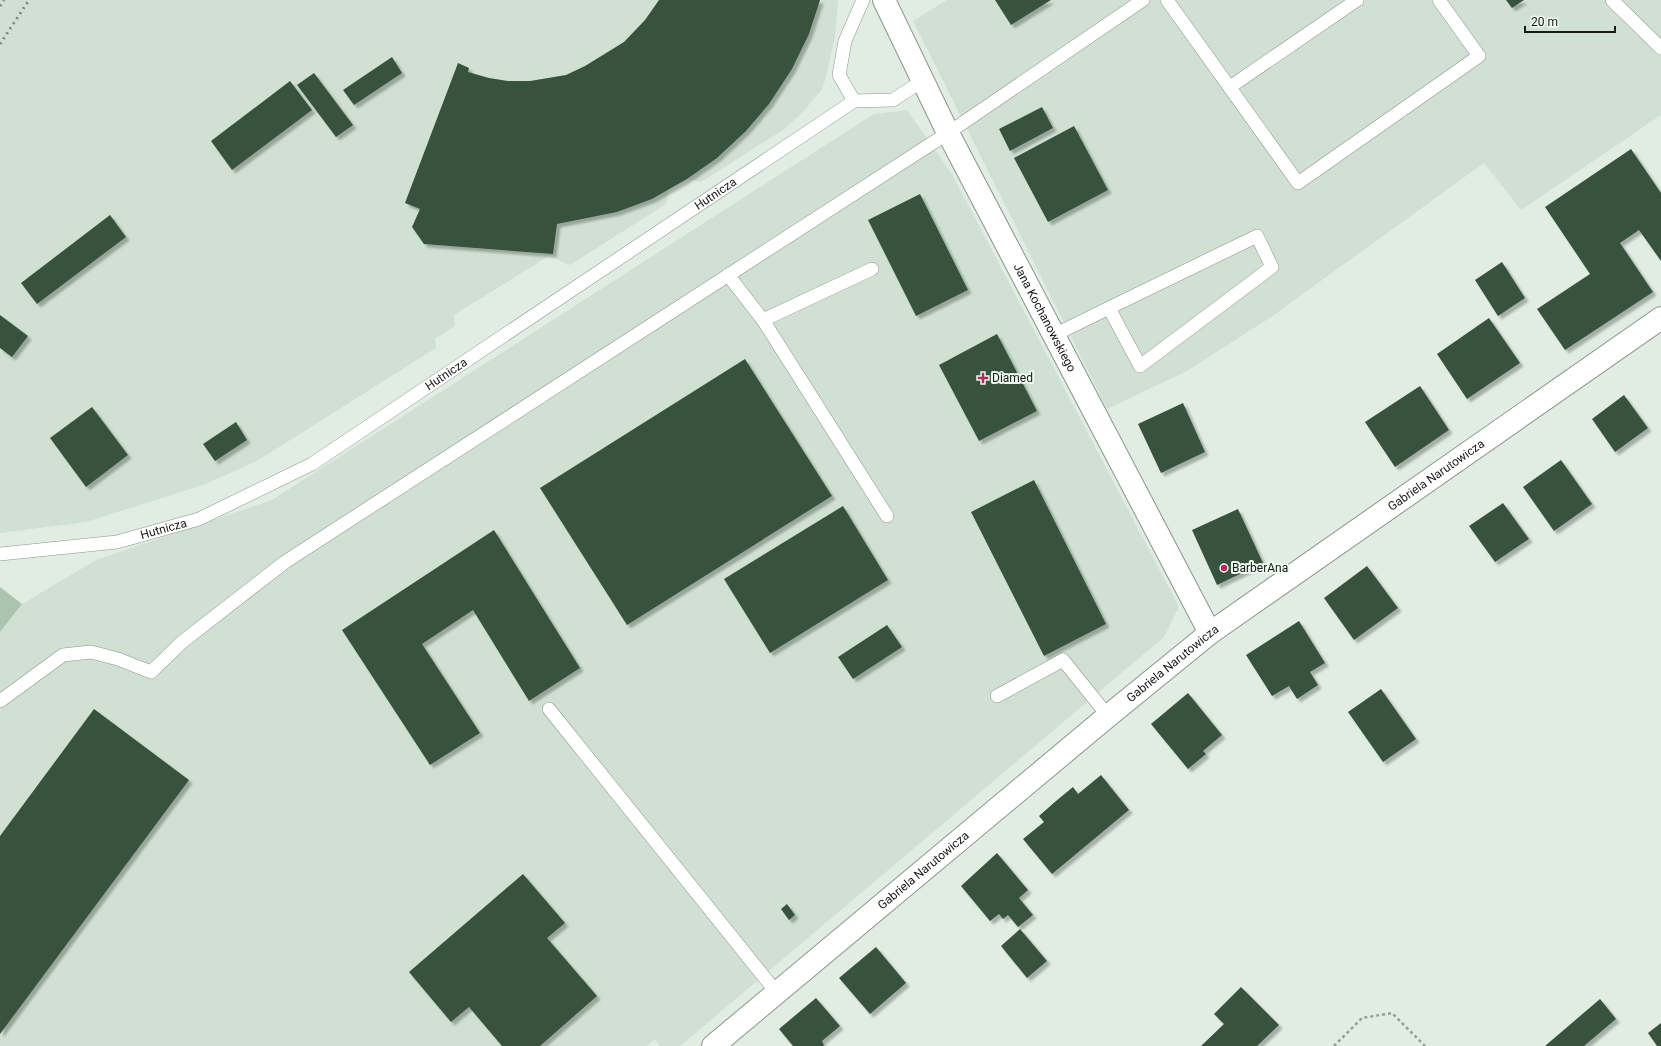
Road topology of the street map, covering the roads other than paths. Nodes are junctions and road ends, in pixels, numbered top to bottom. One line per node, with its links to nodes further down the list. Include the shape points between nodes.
1 (862, 0): 11 (lane, via 845,41 839,75)
2 (884, 0): 9 (street, Jana Kochanowskiego)
3 (1143, 0): 12 (lane)
4 (1166, 0): 10 (lane)
5 (1356, 0): 10 (lane)
6 (1439, 0): 10 (lane, via 1479,56 1298,183)
7 (1612, 0): 8 (lane)
8 (1661, 48)
9 (922, 81): 11 (lane, via 893,100); 12 (street, Jana Kochanowskiego)
10 (1230, 87)
11 (854, 102): 20 (lane, Hutnicza, via 312,464 200,519 117,542)
12 (948, 133): 14 (lane); 18 (street, Jana Kochanowskiego)
13 (872, 269): 17 (lane)
14 (728, 275): 17 (lane); 23 (lane, via 285,562 182,642 151,672 91,652 63,655)
15 (1109, 308): 15 (lane, via 1257,236 1272,267 1140,366); 18 (lane)
16 (1661, 318): 21 (street, Gabriela Narutowicza)
17 (763, 320): 19 (lane)
18 (1054, 335): 21 (street, Jana Kochanowskiego)
19 (887, 516)
20 (0, 554)
21 (1210, 632): 25 (street, Gabriela Narutowicza)
22 (996, 696): 25 (lane, via 1063,660)
23 (0, 701)
24 (549, 709): 26 (lane)
25 (1108, 716): 26 (street, Gabriela Narutowicza)
26 (776, 993): 27 (street, Gabriela Narutowicza)
27 (713, 1046)

